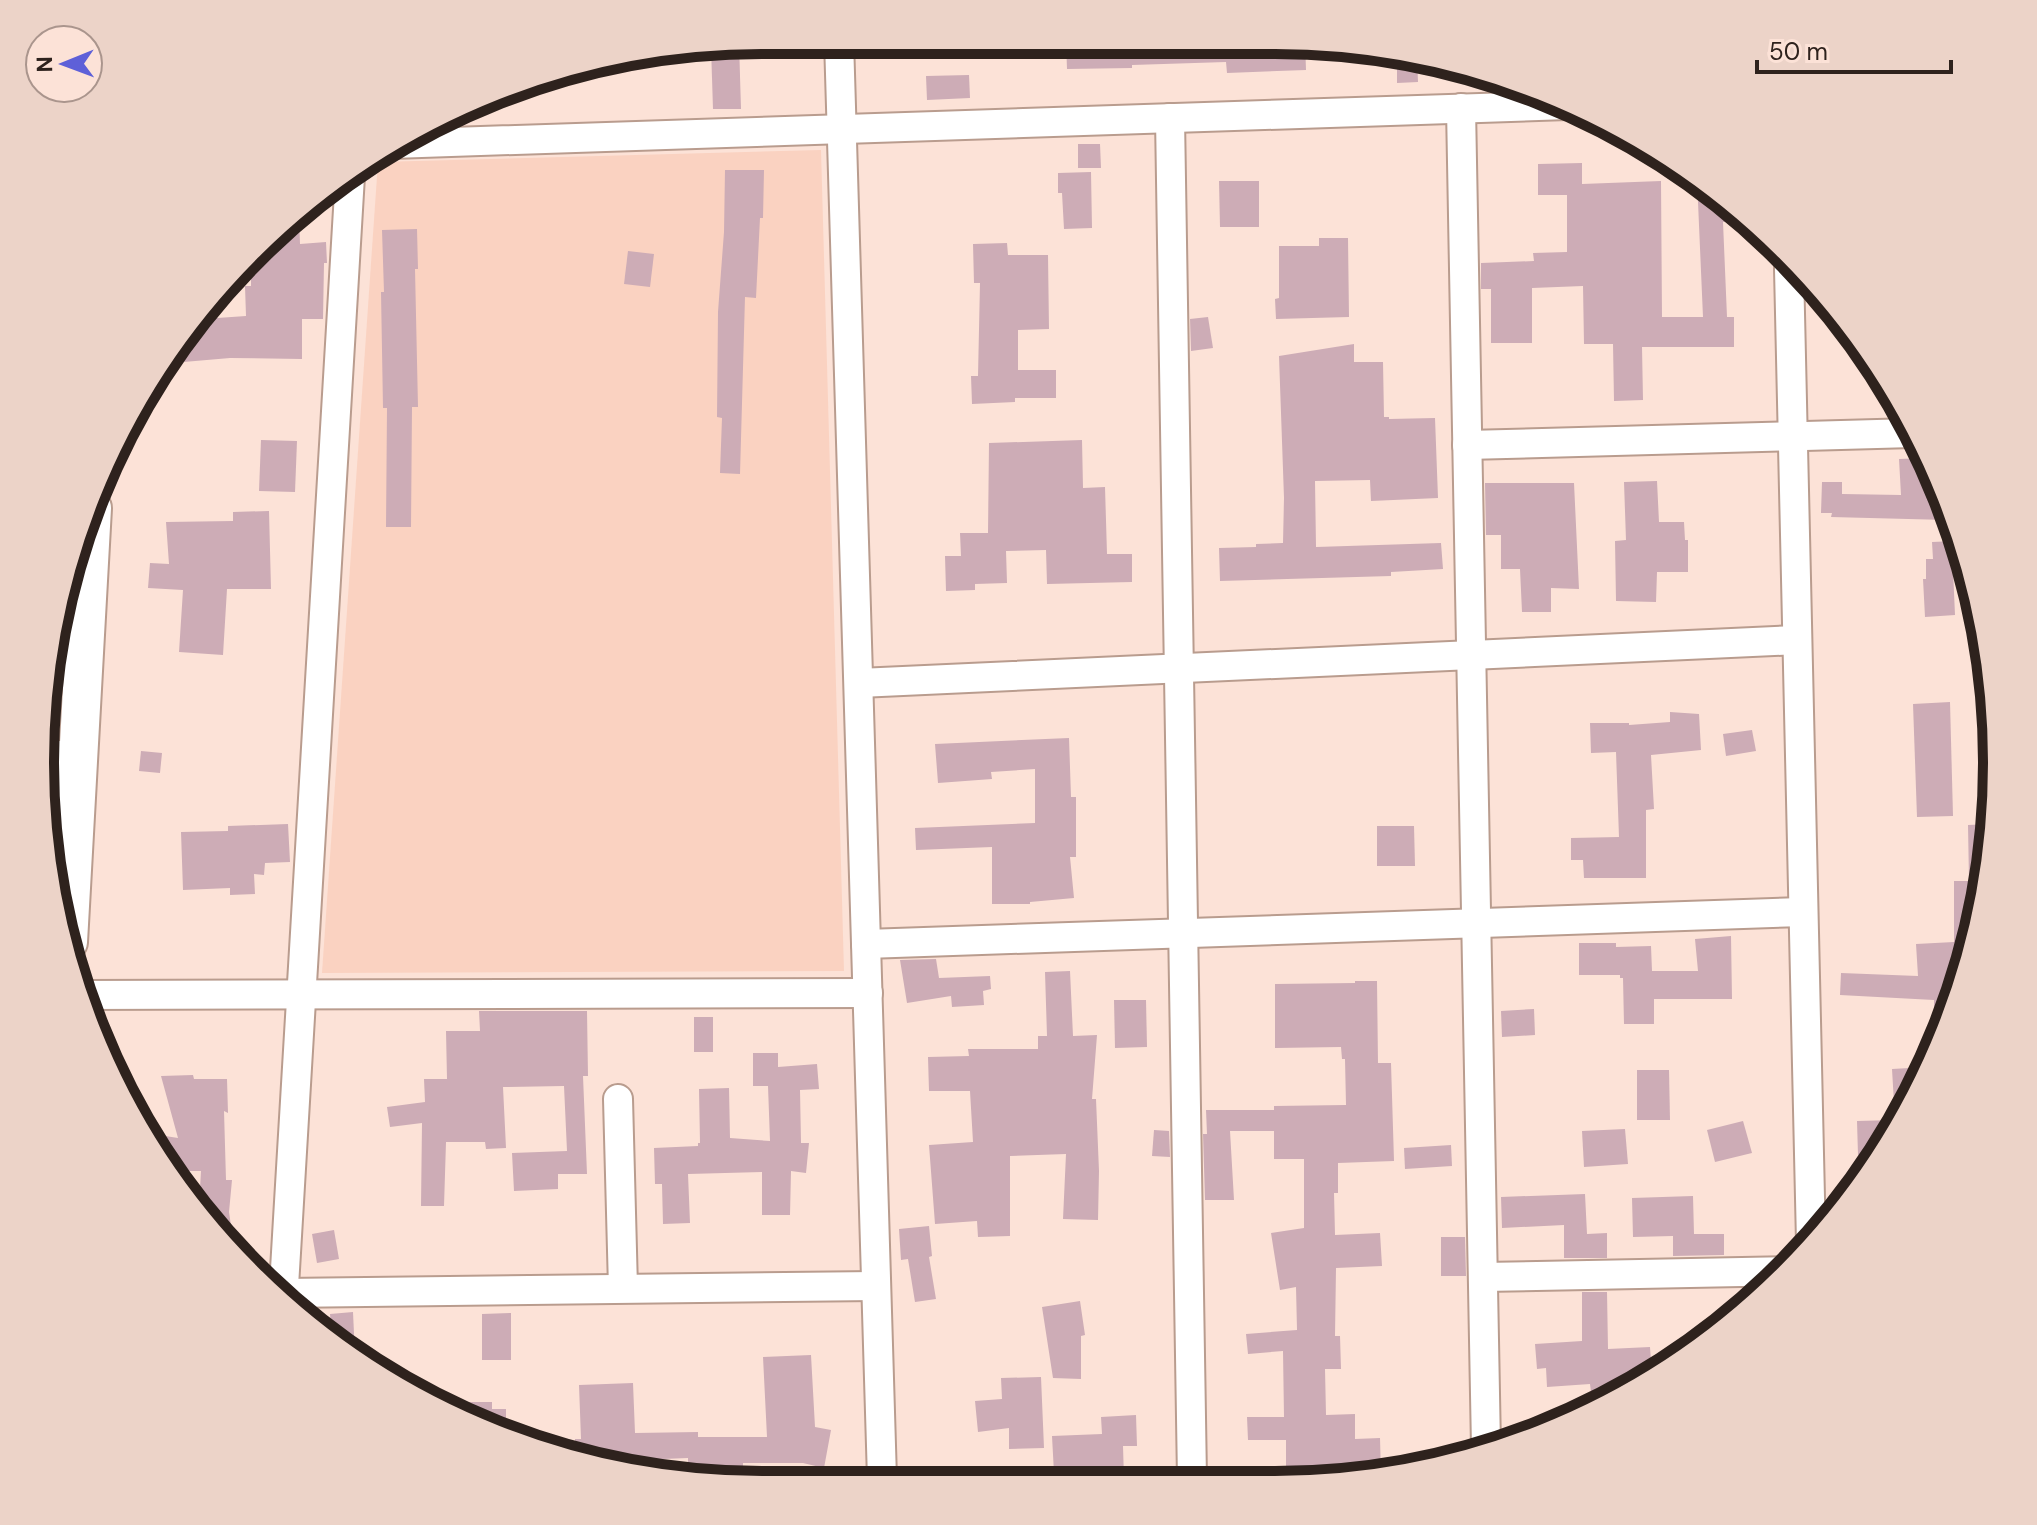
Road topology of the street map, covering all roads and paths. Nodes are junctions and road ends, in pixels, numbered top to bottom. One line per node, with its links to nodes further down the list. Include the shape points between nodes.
1 (840, 54): 5 (street)
2 (1540, 106): 3 (street)
3 (1461, 108): 4 (street); 11 (street)
4 (1170, 118): 5 (street); 15 (street)
5 (843, 129): 6 (street); 16 (street)
6 (419, 143)
7 (349, 187): 25 (street)
8 (1789, 277): 10 (street)
9 (1902, 433): 10 (street)
10 (1792, 436): 11 (street); 13 (street)
11 (1467, 445): 14 (street)
12 (87, 552): 17 (street)
13 (1797, 640): 14 (street); 19 (street)
14 (1471, 655): 15 (street); 20 (street)
15 (1179, 669): 16 (street); 21 (street)
16 (859, 683): 22 (street)
17 (62, 755): 18 (street)
18 (66, 892)
19 (1803, 912): 20 (street); 27 (street)
20 (1476, 923): 21 (street); 29 (street)
21 (1183, 933): 22 (street); 36 (street)
22 (866, 944): 23 (street)
23 (868, 993): 25 (street); 31 (street)
24 (94, 995): 25 (street)
25 (302, 995): 30 (street)
26 (618, 1099): 32 (street)
27 (1811, 1226)
28 (1766, 1271): 29 (street)
29 (1483, 1277): 34 (street)
30 (285, 1285)
31 (876, 1286): 32 (street); 35 (street)
32 (623, 1288): 33 (street)
33 (298, 1298)
34 (1486, 1438)
35 (882, 1471)
36 (1192, 1471)

